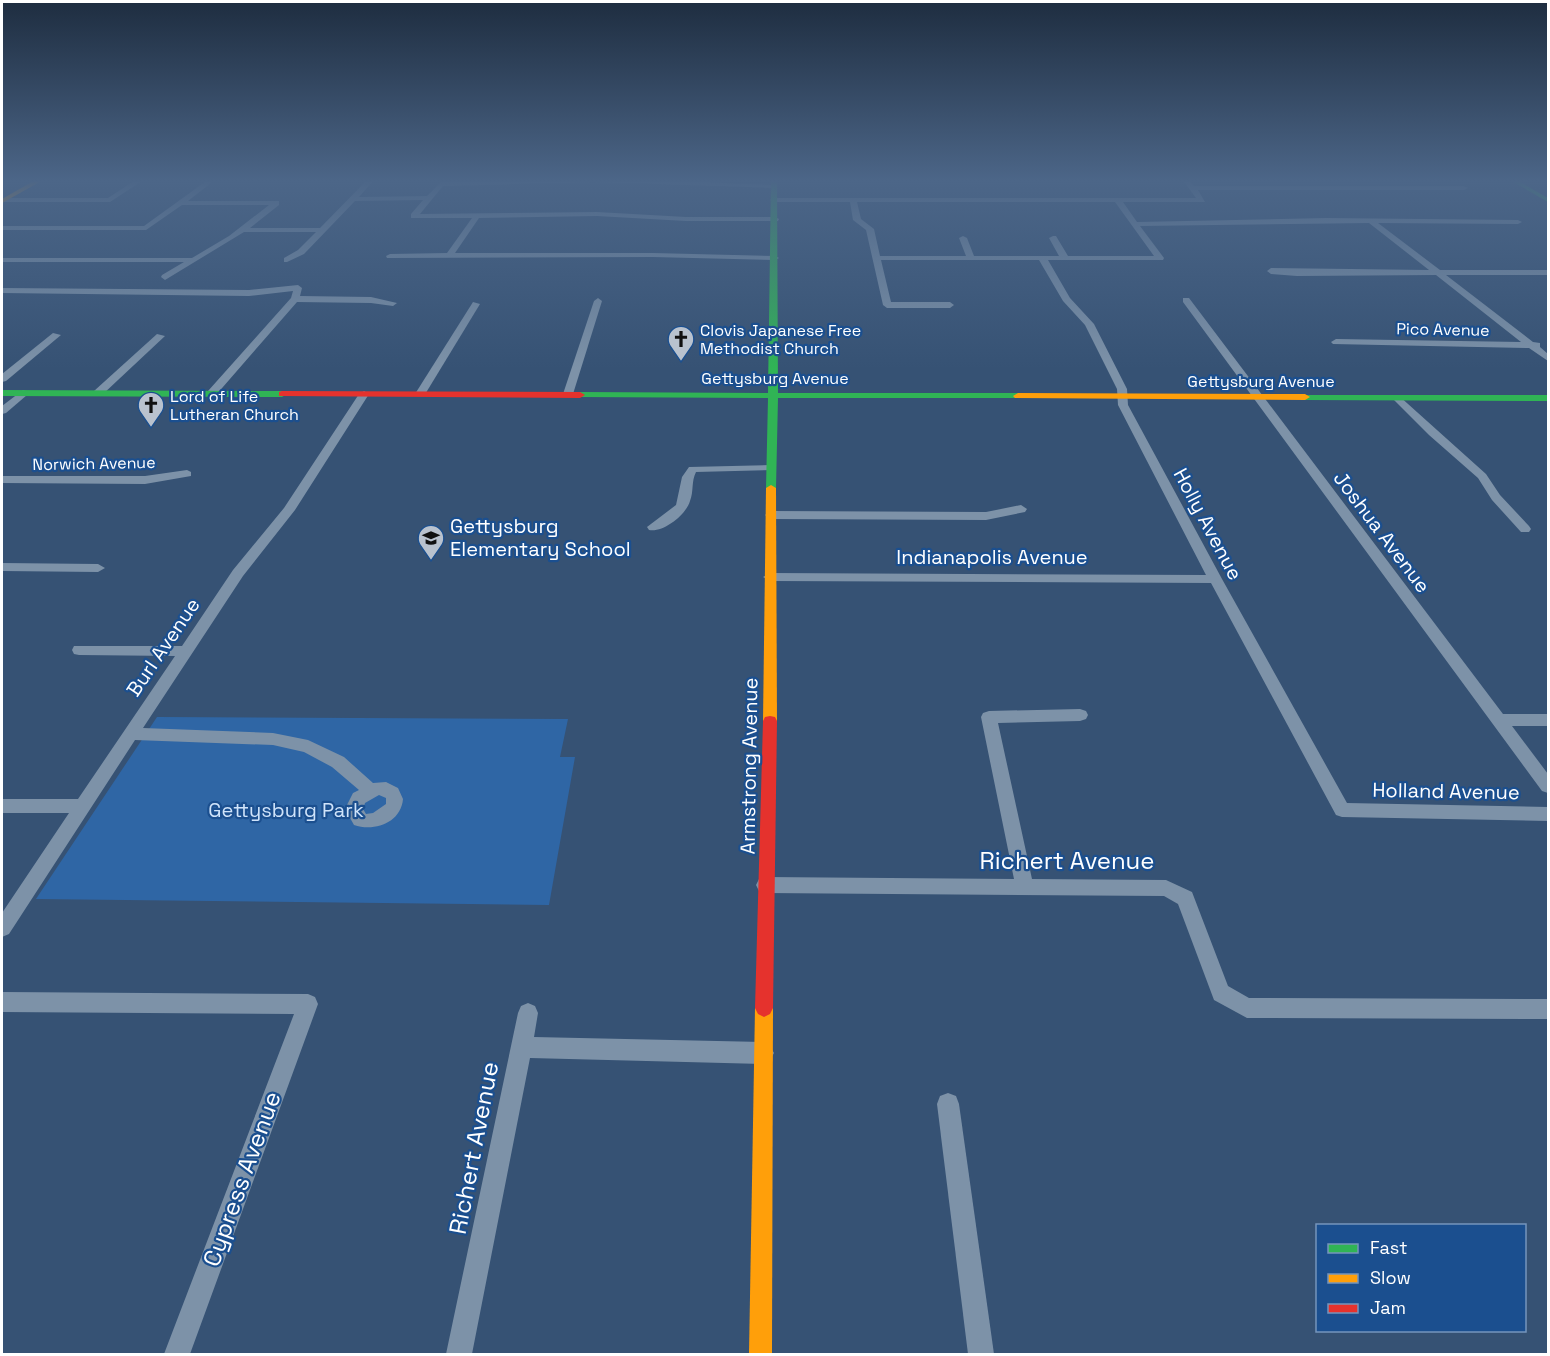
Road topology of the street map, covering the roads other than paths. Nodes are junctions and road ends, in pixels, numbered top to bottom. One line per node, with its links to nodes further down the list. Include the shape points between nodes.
1 (223, 242): 18 (street)
2 (310, 242): 19 (street)
3 (458, 242): 11 (street)
4 (774, 242): 12 (street, Armstrong Avenue)
5 (873, 242): 13 (street)
6 (965, 242): 14 (street)
7 (1056, 242): 16 (street)
8 (1148, 242): 16 (street, via 1160,258)
9 (1400, 242): 21 (street)
10 (390, 256): 11 (street)
11 (449, 256): 12 (street)
12 (774, 258): 45 (street, Armstrong Avenue)
13 (876, 258): 14 (street); 30 (street, via 887,305)
14 (971, 258): 15 (street)
15 (1042, 258): 16 (street); 46 (street, Holly Avenue, via 1066,299 1089,324)
16 (1065, 258)
17 (2, 260): 18 (street)
18 (192, 260): 23 (street)
19 (287, 260)
20 (1270, 271): 21 (street)
21 (1438, 271): 22 (street); 34 (street)
22 (1548, 272)
23 (165, 277)
24 (2, 291): 25 (street, via 249,293 298,288)
25 (295, 299): 28 (street); 41 (street)
26 (1186, 300): 47 (street, Joshua Avenue)
27 (598, 301): 44 (street)
28 (393, 303)
29 (476, 304): 43 (street)
30 (950, 305)
31 (56, 335): 37 (street)
32 (160, 336): 40 (street)
33 (1336, 342): 34 (street, Pico Avenue)
34 (1533, 345): 35 (street, Pico Avenue); 36 (street)
35 (1548, 345)
36 (1548, 358)
37 (2, 379)
38 (2, 393): 39 (street, Gettysburg Avenue)
39 (23, 393): 40 (street, Gettysburg Avenue); 50 (street)
40 (98, 393): 41 (street, Gettysburg Avenue)
41 (212, 393): 42 (street, Gettysburg Avenue)
42 (364, 394): 43 (street, Gettysburg Avenue); 63 (street, Burl Avenue, via 289,510 246,561)
43 (420, 394): 44 (street, Gettysburg Avenue)
44 (568, 394): 45 (street, Gettysburg Avenue)
45 (772, 395): 46 (street, Gettysburg Avenue); 51 (street, Armstrong Avenue)
46 (1123, 397): 47 (street, Gettysburg Avenue); 61 (street, Holly Avenue)
47 (1258, 397): 48 (street, Gettysburg Avenue); 65 (street, Joshua Avenue)
48 (1398, 398): 49 (street, Gettysburg Avenue); 57 (street, via 1482,476)
49 (1547, 399)
50 (2, 411)
51 (771, 468): 55 (street, Armstrong Avenue); 56 (street, via 693,469 687,475 684,502 673,515)
52 (187, 474): 53 (street, Norwich Avenue, via 145,480)
53 (2, 480)
54 (1021, 509): 55 (street, via 986,516)
55 (771, 515): 60 (street, Armstrong Avenue)
56 (653, 527)
57 (1525, 530)
58 (2, 567): 59 (street)
59 (98, 568)
60 (770, 577): 61 (street, Indianapolis Avenue); 74 (street, Armstrong Avenue, via 771,703)
61 (1215, 579): 72 (street, Holly Avenue)
62 (79, 650): 63 (street)
63 (186, 651): 67 (street, Burl Avenue)
64 (1080, 715): 75 (street, via 989,717)
65 (1500, 720): 66 (street); 68 (street, Joshua Avenue)
66 (1548, 720)
67 (130, 734): 69 (street, via 273,739 309,746 338,762); 71 (street, Burl Avenue)
68 (1548, 786)
69 (370, 790)
70 (2, 806): 71 (street)
71 (82, 806): 76 (street, Burl Avenue)
72 (1342, 810): 73 (street, Holland Avenue)
73 (1548, 814)
74 (765, 885): 75 (street, Richert Avenue); 81 (street, Armstrong Avenue)
75 (1025, 888): 78 (street, Richert Avenue, via 1166,888 1185,898 1221,993 1247,1008)
76 (2, 928)
77 (2, 1002): 83 (street, Cypress Avenue, via 308,1004)
78 (1548, 1009)
79 (528, 1013): 80 (street)
80 (522, 1047): 81 (street, Richert Avenue); 84 (street, Richert Avenue)
81 (763, 1053): 85 (street, Armstrong Avenue)
82 (948, 1104): 86 (street)
83 (177, 1354)
84 (459, 1354)
85 (760, 1354)
86 (981, 1354)

